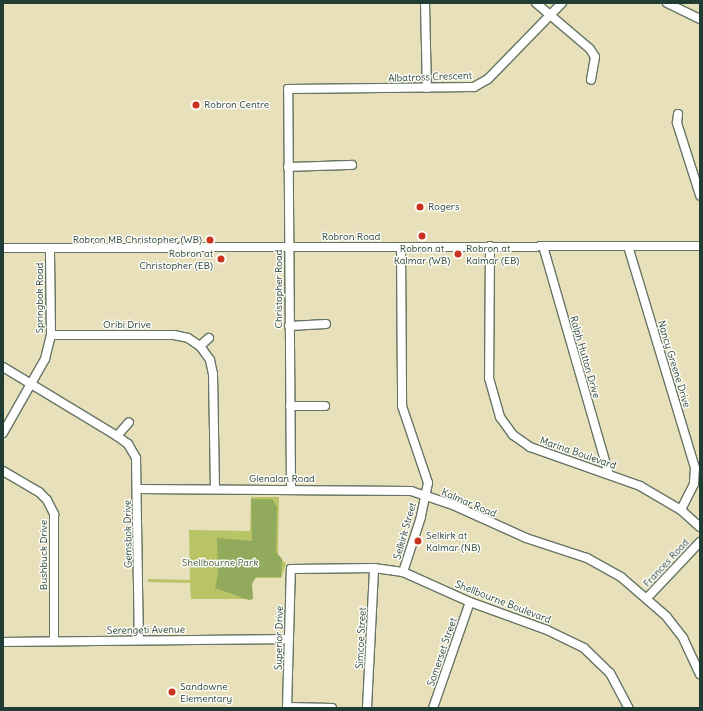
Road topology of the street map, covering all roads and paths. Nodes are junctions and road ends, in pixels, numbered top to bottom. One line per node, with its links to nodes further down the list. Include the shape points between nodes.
1 (426, 3): 8 (street)
2 (536, 3): 5 (street)
3 (562, 3): 5 (street, Albatross Crescent)
4 (667, 3): 6 (street)
5 (550, 15): 7 (street, via 590,49 595,57); 8 (street, Albatross Crescent, via 488,79 474,87)
6 (700, 20)
7 (591, 80)
8 (427, 88): 9 (street, Albatross Crescent)
9 (288, 89): 12 (street, Christopher Road)
10 (678, 114): 13 (street, via 677,123)
11 (352, 165): 12 (street)
12 (288, 167): 18 (street, Christopher Road)
13 (700, 195)
14 (490, 246): 15 (street, Robron Road); 19 (street, Robron Road); 35 (street, Marina Boulevard, via 489,378 500,417 513,435 530,447)
15 (543, 246): 16 (street, Robron Road); 35 (street, Ralph Hutton Drive)
16 (628, 246): 17 (street, Robron Road); 40 (street, Nancy Greene Drive, via 695,468 694,484)
17 (700, 246)
18 (289, 247): 19 (street, Robron Road); 21 (street, Robron Road); 23 (street, Christopher Road)
19 (401, 247): 39 (street, Kalmar Road, via 402,406 428,483)
20 (3, 248): 21 (street, Robron Road)
21 (50, 248): 24 (street, Springbok Road)
22 (326, 324): 23 (street)
23 (290, 326): 29 (street, Christopher Road)
24 (51, 336): 26 (street, Oribi Drive, via 174,335 188,338); 28 (street, Springbok Road, via 45,359)
25 (208, 338): 26 (street)
26 (200, 346): 38 (street, Oribi Drive, via 210,360 213,374)
27 (3, 368): 28 (street, Gemsbok Drive)
28 (30, 386): 32 (street, Springbok Road); 33 (street, Gemsbok Drive)
29 (290, 406): 30 (street); 36 (street, Christopher Road)
30 (325, 406)
31 (129, 422): 33 (street)
32 (3, 433)
33 (117, 436): 37 (street, Gemsbok Drive, via 128,444 136,458)
34 (3, 471): 50 (street, Bushbuck Drive, via 39,492 47,500 54,514)
35 (609, 474): 40 (street, Marina Boulevard, via 640,486)
36 (291, 488): 38 (street, Glenalan Road); 39 (street, Glenalan Road, via 411,491)
37 (138, 489): 38 (street, Glenalan Road); 49 (street, Gemsbok Drive)
38 (215, 489)
39 (425, 496): 45 (street, Selkirk Street); 46 (street, Kalmar Road, via 453,505 526,538 586,558 621,577)
40 (681, 510): 41 (street, Marina Boulevard)
41 (700, 527)
42 (700, 542): 46 (street, Frances Road)
43 (374, 568): 44 (street, Shellbourne Boulevard); 45 (street, Shellbourne Boulevard); 55 (street, Simcoe Street)
44 (291, 569): 48 (street, Superior Drive)
45 (404, 572): 47 (street, Shellbourne Boulevard)
46 (647, 598): 52 (street, Kalmar Road, via 666,616 683,638)
47 (470, 602): 56 (street, Somerset Street); 57 (street, Shellbourne Boulevard, via 547,630 584,648 610,674)
48 (289, 639): 49 (street, Serengeti Avenue); 53 (street, Superior Drive)
49 (139, 640): 50 (street, Serengeti Avenue)
50 (54, 641): 51 (street, Serengeti Avenue)
51 (3, 642)
52 (700, 674)
53 (287, 708): 54 (street)
54 (332, 708)
55 (367, 708)
56 (433, 708)
57 (629, 708)

